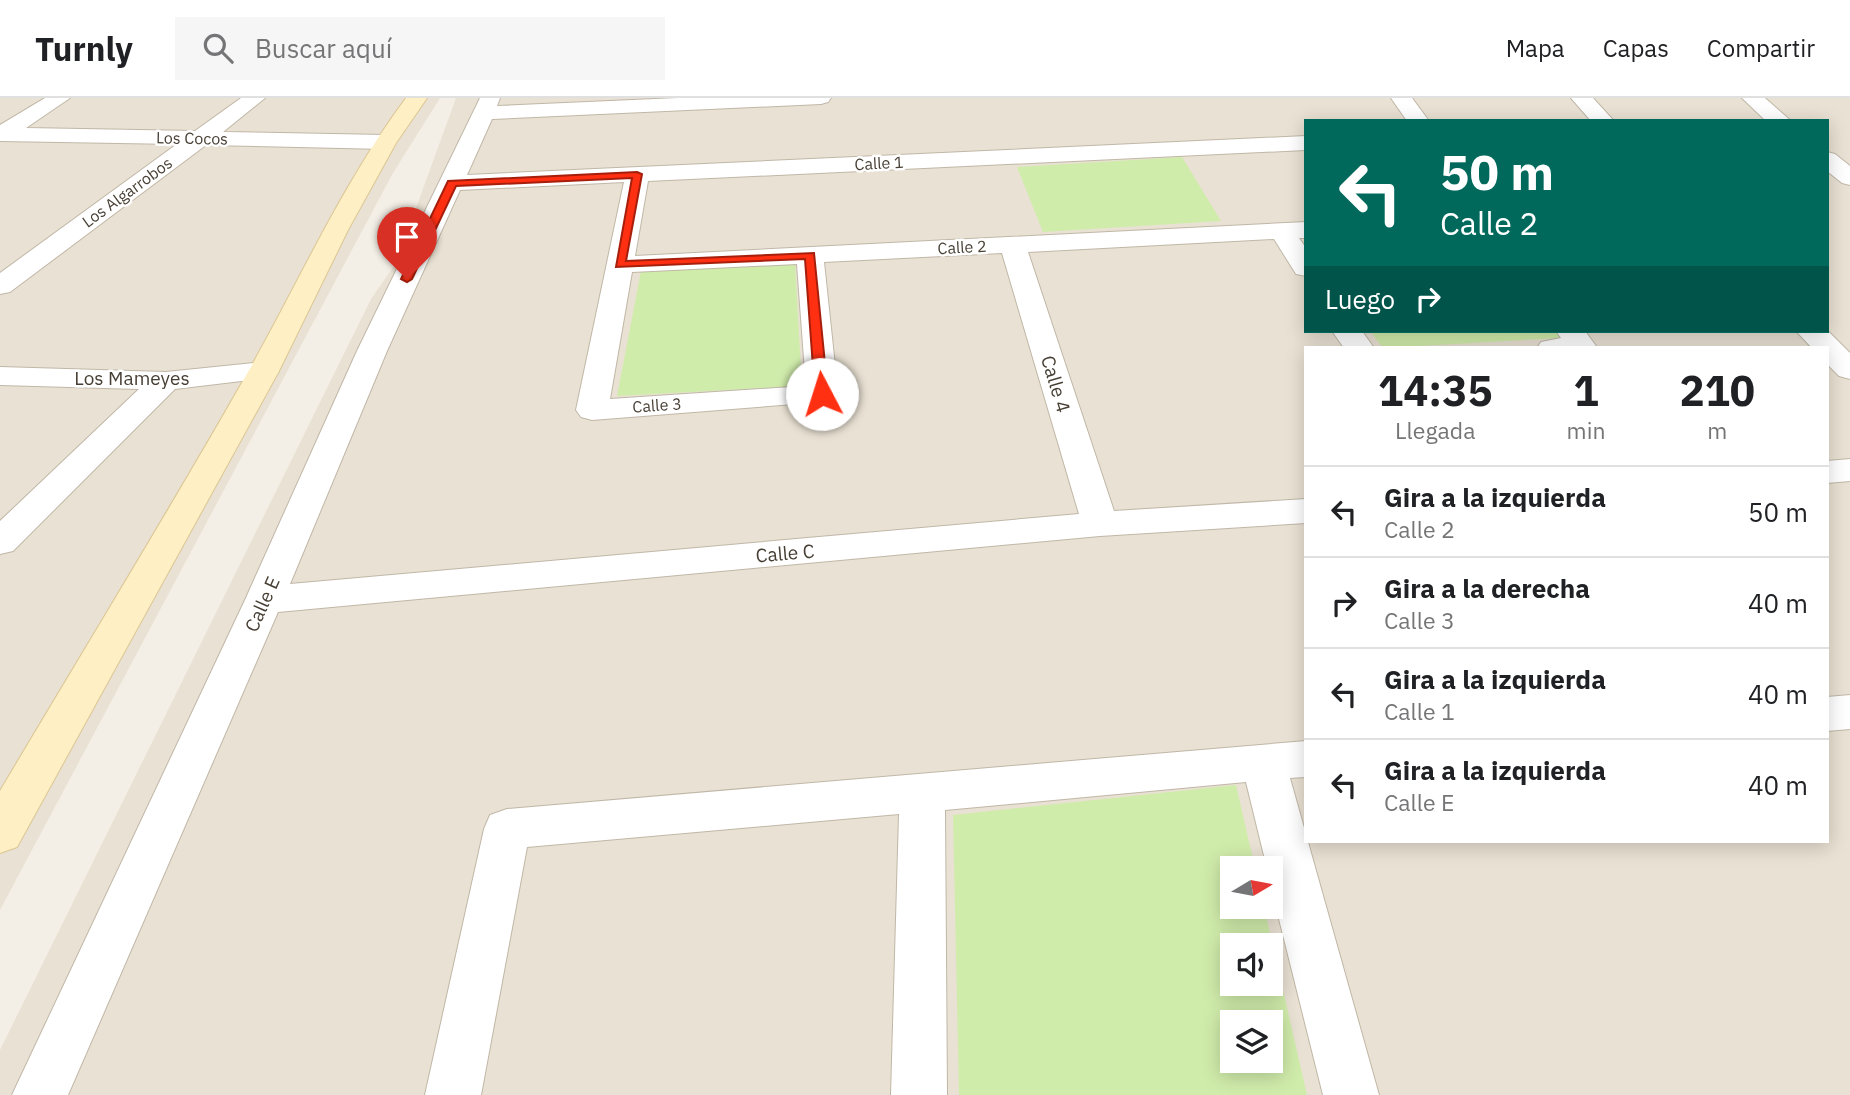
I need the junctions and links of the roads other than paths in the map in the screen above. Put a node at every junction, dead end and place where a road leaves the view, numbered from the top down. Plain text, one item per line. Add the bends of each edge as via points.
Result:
1 (61, 98) edge
2 (255, 98) edge
3 (417, 98) edge
4 (821, 98) edge
5 (1401, 98) edge
6 (1581, 98) edge
7 (1752, 98) edge
8 (634, 102) edge
9 (487, 105) edge
10 (1417, 119) edge
11 (1601, 119) edge
12 (1778, 119) edge
13 (0, 134) edge
14 (200, 138) junction
15 (385, 142) junction
16 (1304, 144) edge
17 (1829, 161) edge
18 (637, 174) junction
19 (1850, 178) edge
20 (452, 183) junction
21 (1293, 230) edge
22 (1013, 244) junction
23 (810, 255) junction
24 (1304, 262) edge
25 (620, 265) junction
26 (0, 286) edge
27 (1813, 333) edge
28 (1826, 346) edge
29 (1829, 349) edge
30 (1850, 370) edge
31 (264, 371) junction
32 (0, 376) edge
33 (166, 382) junction
34 (1850, 470) edge
35 (1829, 472) edge
36 (1304, 511) edge
37 (1100, 524) junction
38 (0, 542) edge
39 (264, 600) junction
40 (1850, 712) edge
41 (1829, 714) edge
42 (1284, 761) edge
43 (922, 793) junction
44 (0, 833) edge
45 (40, 1095) edge
46 (453, 1095) edge
47 (919, 1095) edge
48 (1351, 1095) edge

1 - 13 street
2 - 14 street, Los Algarrobos
3 - 15 street
4 - 8 street
5 - 10 street
6 - 11 street
7 - 12 street
8 - 9 street
9 - 20 street, Calle E
13 - 14 street, Los Cocos
14 - 15 street, Los Cocos
14 - 26 street, Los Algarrobos
15 - 31 street
16 - 18 street, Calle 1
17 - 19 street
18 - 20 street, Calle 1
18 - 25 street, Calle 3
20 - 39 street, Calle E via 372,351
21 - 22 street, Calle 2
21 - 24 street
22 - 23 street, Calle 2
22 - 37 street, Calle 4
23 - 25 street, Calle 2
23 - 25 street, Calle 3 via 822,394 592,410
27 - 28 street
29 - 30 street
31 - 33 street, Los Mameyes
31 - 44 street
32 - 33 street, Los Mameyes
33 - 38 street
34 - 35 street
36 - 37 street, Calle C
37 - 39 street, Calle C
39 - 45 street, Calle E
40 - 41 street
42 - 43 street
42 - 48 street
43 - 46 street via 507,829
43 - 47 street

